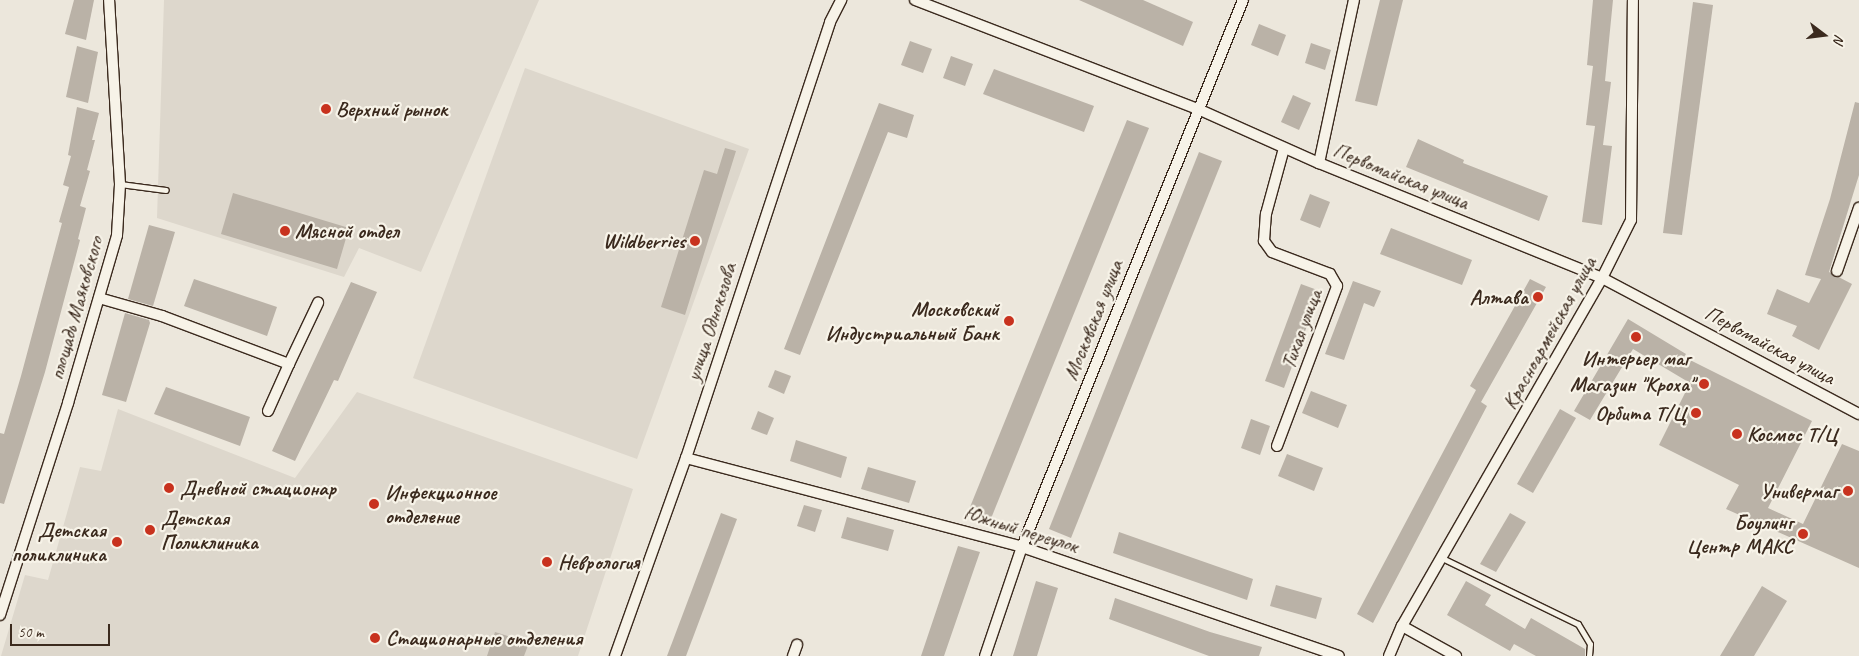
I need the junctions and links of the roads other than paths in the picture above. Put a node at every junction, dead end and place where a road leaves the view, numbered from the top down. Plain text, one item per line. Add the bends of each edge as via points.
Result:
1 (109, 0) edge
2 (841, 0) edge
3 (916, 0) edge
4 (1243, 0) edge
5 (1354, 0) edge
6 (1634, 0) edge
7 (1198, 108) junction
8 (1284, 148) junction
9 (1319, 163) junction
10 (120, 184) junction
11 (166, 190) dead end
12 (1859, 208) edge
13 (1837, 271) dead end
14 (1602, 278) junction
15 (99, 298) junction
16 (318, 303) dead end
17 (289, 364) junction
18 (268, 411) dead end
19 (1859, 414) edge
20 (1277, 446) dead end
21 (686, 458) junction
22 (1022, 547) junction
23 (1442, 558) junction
24 (0, 614) edge
25 (1402, 626) junction
26 (797, 645) dead end
27 (614, 656) edge
28 (793, 656) edge
29 (985, 656) edge
30 (1339, 656) edge
31 (1389, 656) edge
32 (1456, 656) edge
33 (1589, 656) edge

1 - 10 street, площадь Маяковского
2 - 21 street, улица Однокозова via 830,22
3 - 7 street, Первомайская улица
4 - 7 street, Московская улица
5 - 9 street
6 - 14 street, Красноармейская улица via 1631,220
7 - 8 street, Первомайская улица
7 - 22 street, Московская улица
8 - 9 street, Первомайская улица
8 - 20 street, Тихая улица via 1266,214 1264,241 1272,252 1330,274 1337,286
9 - 14 street, Первомайская улица
10 - 11 lane
10 - 15 street, площадь Маяковского via 117,235
12 - 13 street
14 - 19 street, Первомайская улица
14 - 23 street, Красноармейская улица
15 - 17 street via 162,316
15 - 24 street, площадь Маяковского
16 - 17 street
17 - 18 street
21 - 22 street, Южный переулок
21 - 27 street, улица Однокозова
22 - 29 street, Московская улица
22 - 30 street, Южный переулок
23 - 25 street, Красноармейская улица
23 - 33 lane via 1578,624 1590,644
25 - 31 street, Красноармейская улица
25 - 32 street
26 - 28 street

